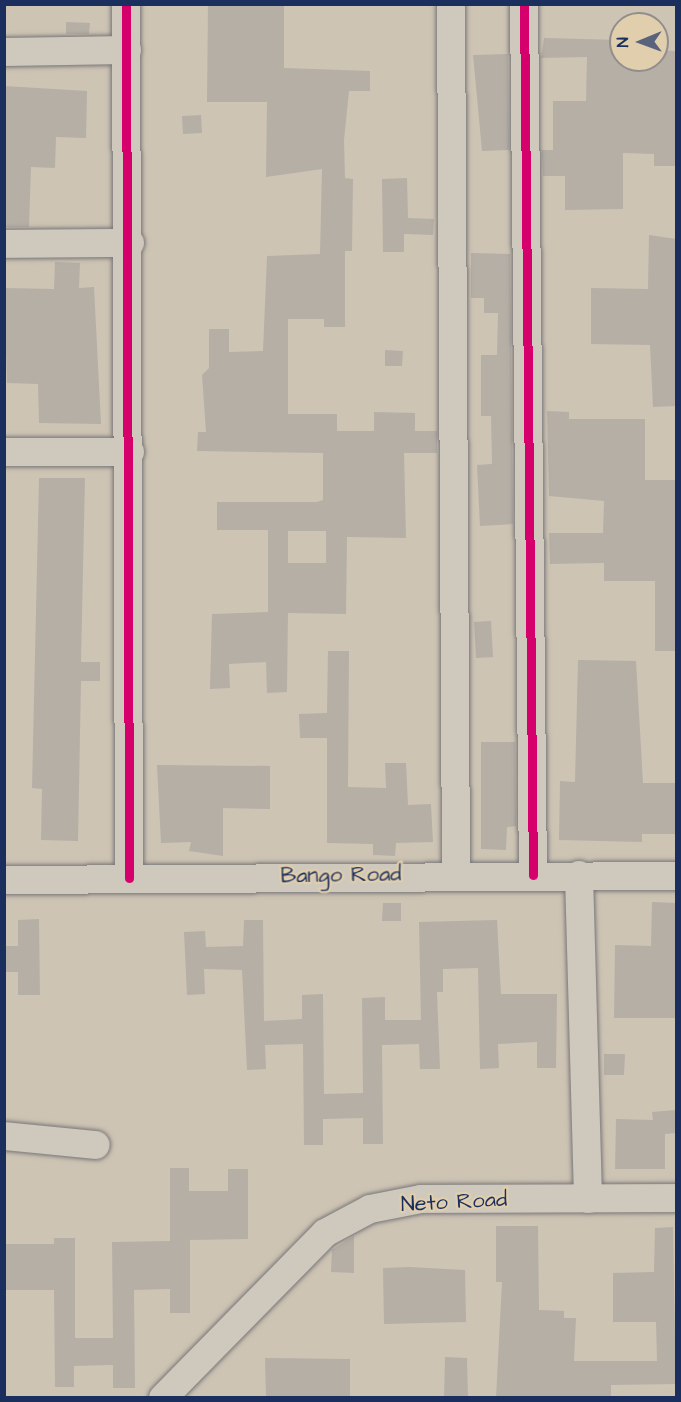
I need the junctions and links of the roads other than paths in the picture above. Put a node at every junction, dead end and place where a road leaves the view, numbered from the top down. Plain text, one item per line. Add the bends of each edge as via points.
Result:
1 (126, 4) edge
2 (451, 4) edge
3 (524, 4) edge
4 (127, 50) junction
5 (4, 52) edge
6 (130, 243) junction
7 (4, 244) edge
8 (4, 452) edge
9 (130, 452) junction
10 (456, 873) junction
11 (533, 875) junction
12 (579, 876) junction
13 (676, 876) edge
14 (129, 878) junction
15 (4, 880) edge
16 (4, 1136) edge
17 (96, 1145) dead end
18 (588, 1198) junction
19 (676, 1198) edge
20 (163, 1398) edge

1 - 4 street
2 - 10 street
3 - 11 street
4 - 5 street
4 - 6 street
6 - 7 street
6 - 9 street
8 - 9 street
9 - 14 street
10 - 11 street, Bango Road
10 - 14 street, Bango Road
11 - 12 street, Bango Road
12 - 13 street, Bango Road
12 - 18 street
14 - 15 street, Bango Road
16 - 17 street
18 - 19 street, Neto Road
18 - 20 street, Neto Road via 421,1199 370,1209 325,1233

